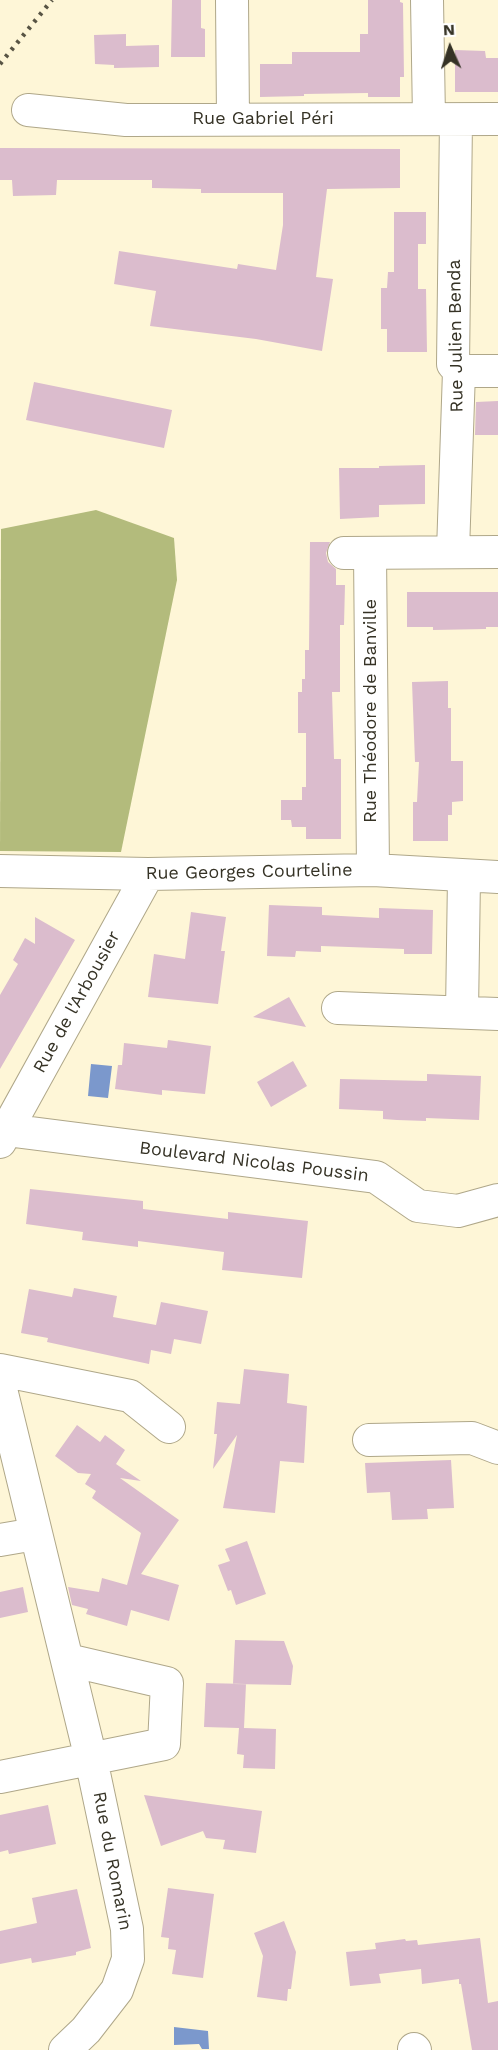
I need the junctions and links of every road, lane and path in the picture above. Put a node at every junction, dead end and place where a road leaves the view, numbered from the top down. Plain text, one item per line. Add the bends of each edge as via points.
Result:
1 (232, 0) edge
2 (427, 0) edge
3 (28, 110) dead end
4 (233, 118) junction
5 (442, 119) junction
6 (498, 119) edge
7 (459, 371) junction
8 (498, 371) edge
9 (453, 551) junction
10 (498, 552) edge
11 (373, 870) junction
12 (0, 871) edge
13 (148, 874) junction
14 (464, 877) junction
15 (498, 877) edge
16 (338, 1008) dead end
17 (462, 1012) junction
18 (498, 1014) edge
19 (2, 1134) edge
20 (498, 1200) edge
21 (0, 1370) edge
22 (0, 1385) edge
23 (169, 1427) dead end
24 (369, 1440) dead end
25 (498, 1448) edge
26 (35, 1534) junction
27 (0, 1540) edge
28 (68, 1660) junction
29 (91, 1759) junction
30 (0, 1777) edge
31 (65, 2050) edge

1 - 4 street
2 - 5 street, Rue Julien Benda
3 - 4 street, Rue Gabriel Péri via 126,120
4 - 5 street, Rue Gabriel Péri
5 - 6 street, Rue Gabriel Péri
5 - 7 street, Rue Julien Benda via 453,364
7 - 8 street
7 - 9 street, Rue Julien Benda
9 - 10 street
9 - 11 street, Rue Théodore de Banville via 357,553
11 - 13 street, Rue Georges Courteline
11 - 14 street, Rue Georges Courteline
12 - 13 street, Rue Georges Courteline
13 - 19 street, Rue de l'Arbousier
14 - 15 street, Rue Georges Courteline
14 - 17 street
16 - 17 street
17 - 18 street
19 - 20 street, Boulevard Nicolas Poussin via 376,1177 418,1206 458,1211
21 - 23 street via 130,1396
22 - 26 street, Rue du Romarin
24 - 25 street via 472,1438
26 - 27 street
26 - 28 street, Rue du Romarin
28 - 29 street, Rue du Romarin
28 - 29 street via 166,1683 164,1744
29 - 30 street
29 - 31 street, Rue du Romarin via 127,1929 128,1959 117,1990

